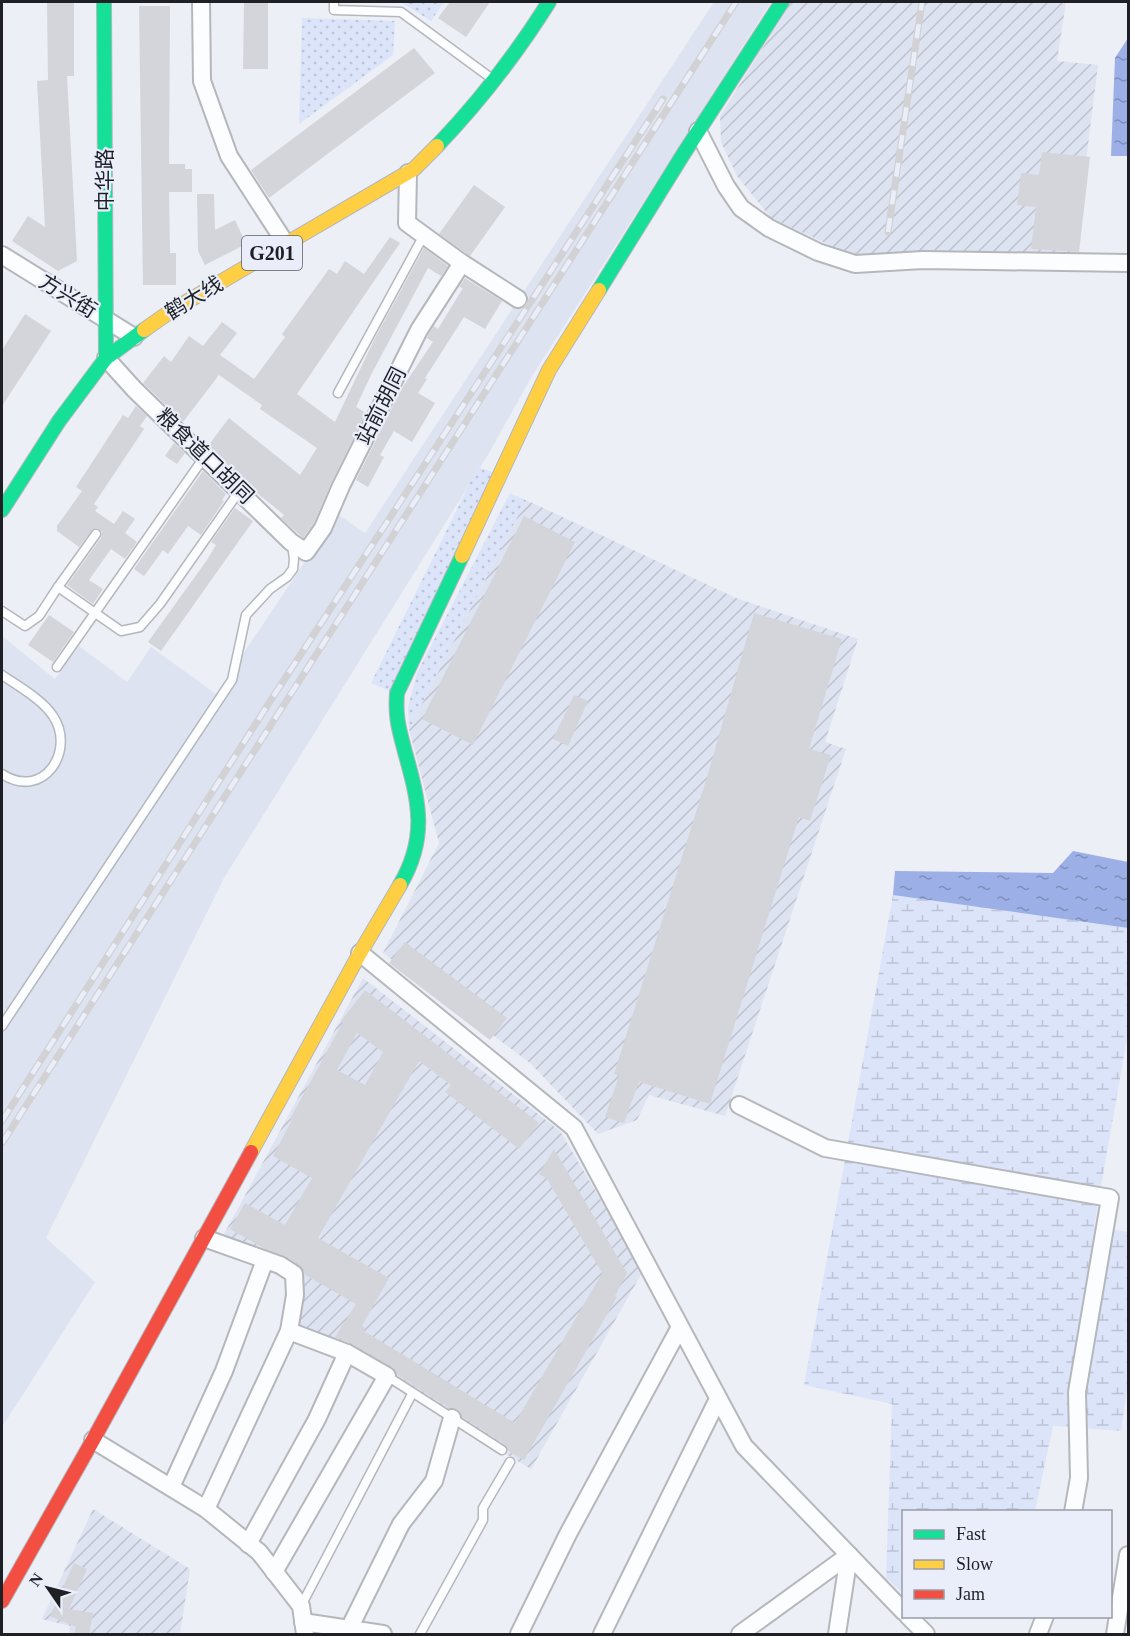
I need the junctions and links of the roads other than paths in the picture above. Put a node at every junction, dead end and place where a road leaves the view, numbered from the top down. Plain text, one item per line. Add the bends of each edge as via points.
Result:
1 (104, 2) edge
2 (201, 2) edge
3 (334, 2) edge
4 (549, 2) edge
5 (782, 2) edge
6 (494, 80) junction
7 (698, 131) junction
8 (408, 173) junction
9 (424, 235) junction
10 (286, 244) junction
11 (2, 255) edge
12 (462, 263) junction
13 (1128, 263) edge
14 (518, 299) dead end
15 (105, 319) junction
16 (134, 338) junction
17 (106, 358) junction
18 (338, 393) dead end
19 (205, 456) junction
20 (240, 490) junction
21 (2, 509) edge
22 (96, 534) dead end
23 (291, 542) junction
24 (306, 552) joint
25 (58, 587) junction
26 (2, 611) edge
27 (94, 613) junction
28 (57, 667) dead end
29 (2, 675) edge
30 (2, 774) edge
31 (360, 953) junction
32 (2, 1026) edge
33 (739, 1105) dead end
34 (204, 1238) junction
35 (265, 1260) junction
36 (680, 1327) junction
37 (289, 1331) junction
38 (347, 1353) junction
39 (387, 1376) junction
40 (412, 1394) junction
41 (718, 1399) junction
42 (452, 1419) junction
43 (93, 1440) junction
44 (502, 1450) dead end
45 (510, 1462) dead end
46 (171, 1487) junction
47 (206, 1509) junction
48 (1073, 1510) edge
49 (248, 1544) junction
50 (849, 1555) junction
51 (1128, 1556) edge
52 (274, 1572) junction
53 (2, 1601) edge
54 (902, 1611) edge
55 (909, 1618) edge
56 (1045, 1618) edge
57 (303, 1621) edge
58 (349, 1629) junction
59 (383, 1635) edge
60 (420, 1635) edge
61 (519, 1635) edge
62 (602, 1635) edge
63 (740, 1635) edge
64 (837, 1635) edge
65 (926, 1635) edge
66 (1038, 1635) edge
67 (1115, 1635) edge

1 - 15 main road, 中华路
2 - 10 street via 202,81 229,156
3 - 6 lane via 334,10 401,12
4 - 6 main road, 鹤大线 / G201
5 - 7 main road
6 - 8 main road, 鹤大线 / G201 via 463,119
7 - 13 street via 741,208 769,228 818,252 855,264 923,260
7 - 31 main road via 549,370 397,693 395,713 417,795 419,835 405,876
8 - 9 street via 408,224
8 - 10 main road, 鹤大线 / G201
9 - 12 street
9 - 18 lane
10 - 16 main road, 鹤大线 / G201 via 171,311
11 - 15 street, 方兴街
12 - 14 street
12 - 24 street, 站前胡同 via 420,330 340,486 323,528
15 - 16 street, 方兴街
15 - 17 main road, 中华路
16 - 17 main road, 鹤大线 / G201
17 - 19 street, 粮食道口胡同
17 - 21 main road, 鹤大线 / G201
19 - 20 street, 粮食道口胡同
19 - 27 lane
20 - 23 street, 粮食道口胡同
20 - 27 lane via 141,627 121,631
22 - 25 lane
23 - 24 street, 粮食道口胡同
23 - 32 lane via 293,569 246,615 232,680
25 - 26 lane via 39,616 25,626
25 - 27 lane
27 - 28 lane
29 - 30 lane via 53,716 59,734 55,764 42,778 27,783
31 - 34 main road
31 - 36 street via 574,1128
33 - 48 street via 825,1148 1110,1198 1077,1392 1078,1478
34 - 35 street
34 - 43 main road
35 - 37 street via 294,1274
35 - 46 street via 224,1371
36 - 41 street
36 - 61 street via 568,1534
37 - 38 street
37 - 47 street
38 - 39 street
38 - 49 street via 317,1419
39 - 40 lane
39 - 52 street
40 - 42 lane
40 - 57 lane via 352,1511
41 - 50 street via 744,1446
41 - 62 street
42 - 44 lane
42 - 58 street via 434,1481 401,1524
43 - 46 street
43 - 53 main road
45 - 60 lane
46 - 47 street
47 - 49 street
49 - 52 street
50 - 54 street
50 - 63 street
50 - 64 street
51 - 67 street
52 - 57 street
55 - 65 street
56 - 66 street
57 - 58 street
58 - 59 street

